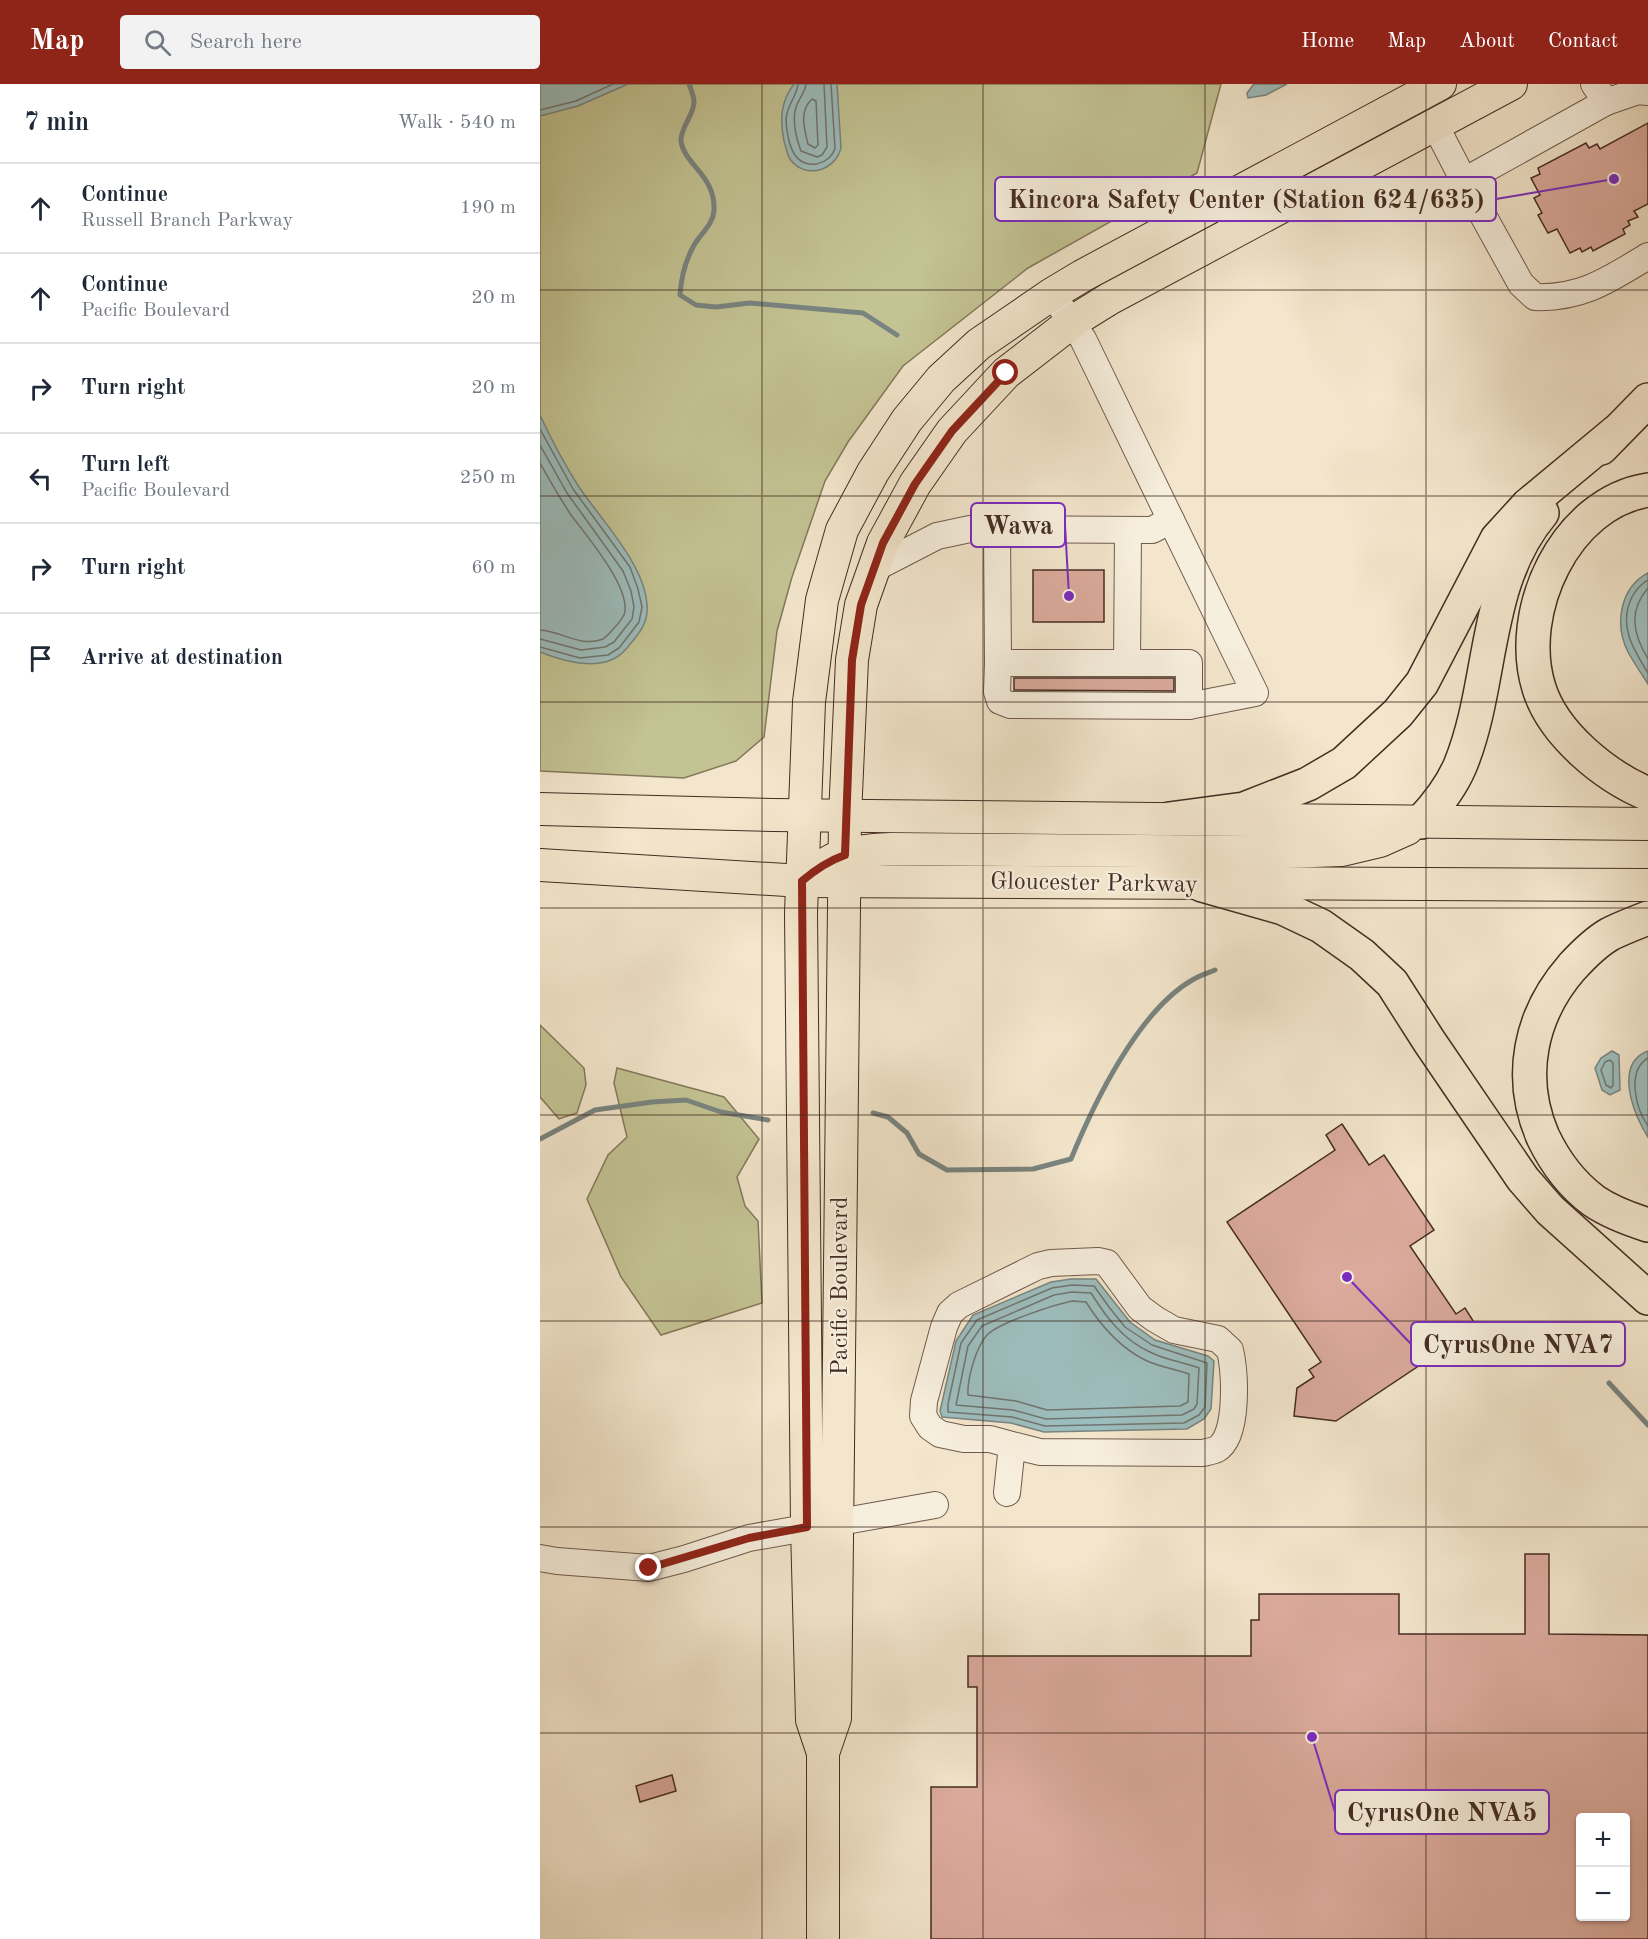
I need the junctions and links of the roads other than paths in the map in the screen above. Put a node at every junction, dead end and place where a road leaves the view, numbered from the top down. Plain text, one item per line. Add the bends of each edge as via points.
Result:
1 (1440, 84) edge
2 (1511, 84) edge
3 (1648, 92) edge
4 (1600, 93) edge
5 (1435, 124) junction
6 (1464, 181) junction
7 (1648, 256) edge
8 (1052, 294) junction
9 (1072, 322) junction
10 (1648, 400) edge
11 (1616, 432) junction
12 (1648, 490) edge
13 (1171, 520) junction
14 (997, 529) junction
15 (1128, 530) junction
16 (875, 568) junction
17 (998, 663) junction
18 (1127, 663) junction
19 (1189, 706) junction
20 (1648, 794) edge
21 (540, 809) edge
22 (803, 815) junction
23 (845, 816) junction
24 (1169, 819) junction
25 (1421, 822) junction
26 (1648, 824) edge
27 (540, 865) edge
28 (845, 868) junction
29 (802, 881) junction
30 (1202, 885) junction
31 (1648, 885) edge
32 (1648, 918) edge
33 (1648, 1225) edge
34 (1648, 1298) edge
35 (1012, 1445) junction
36 (1007, 1493) dead end
37 (935, 1505) dead end
38 (838, 1521) junction
39 (807, 1527) junction
40 (540, 1558) edge
41 (823, 1753) junction
42 (823, 1939) edge

1 - 8 main road, Pacific Boulevard
2 - 5 main road, Pacific Boulevard
3 - 4 street
4 - 6 street
5 - 6 street
5 - 9 main road, Pacific Boulevard
6 - 7 street via 1521,284 1535,297 1556,298 1598,286
8 - 9 street
8 - 22 main road, Pacific Boulevard via 979,344 941,379 907,420 842,530 822,600 809,702
9 - 13 street
9 - 16 main road, Pacific Boulevard via 1006,373 952,431 915,484 883,543
10 - 11 highway
11 - 24 highway via 1528,505 1497,539 1422,682 1398,713 1344,763 1308,784 1244,809
11 - 25 highway via 1536,519 1519,549 1503,583 1468,746 1439,804
12 - 20 highway via 1612,503 1564,545 1538,604 1533,643 1539,690 1569,738 1593,762
13 - 15 street via 1152,530
13 - 19 street via 1255,693
14 - 15 street
14 - 16 street via 970,529 937,536
14 - 17 street
15 - 18 street
16 - 23 main road, Pacific Boulevard via 861,605 852,660
17 - 18 street
17 - 19 street via 997,692 1000,701 1010,705
18 - 19 street via 1190,663
21 - 22 main road
22 - 23 main road
22 - 29 main road, Pacific Boulevard
23 - 24 main road
23 - 28 main road, Pacific Boulevard
24 - 25 main road
25 - 26 main road
25 - 28 main road via 1380,841 1342,850 860,850
27 - 29 main road, Gloucester Parkway
28 - 29 main road, Gloucester Parkway
28 - 30 main road, Gloucester Parkway
28 - 38 main road, Pacific Boulevard
29 - 39 main road, Pacific Boulevard
30 - 31 main road, Gloucester Parkway
30 - 34 highway via 1282,908 1321,926 1362,955 1392,983 1523,1179 1550,1210
32 - 33 highway via 1609,935 1581,957 1559,982 1544,1008 1529,1064 1531,1097 1539,1126 1567,1176 1594,1201
35 - 35 street via 1040,1452 1203,1453 1217,1449 1230,1431 1234,1391 1230,1350 1218,1339 1174,1330 1155,1319 1140,1308 1107,1263 1038,1266 950,1313 924,1401 923,1416 940,1434
35 - 36 street
37 - 38 street
38 - 39 street
38 - 41 main road, Pacific Boulevard via 835,1718
39 - 40 street via 749,1538 649,1568
39 - 41 main road, Pacific Boulevard via 812,1720
41 - 42 main road, Pacific Boulevard

